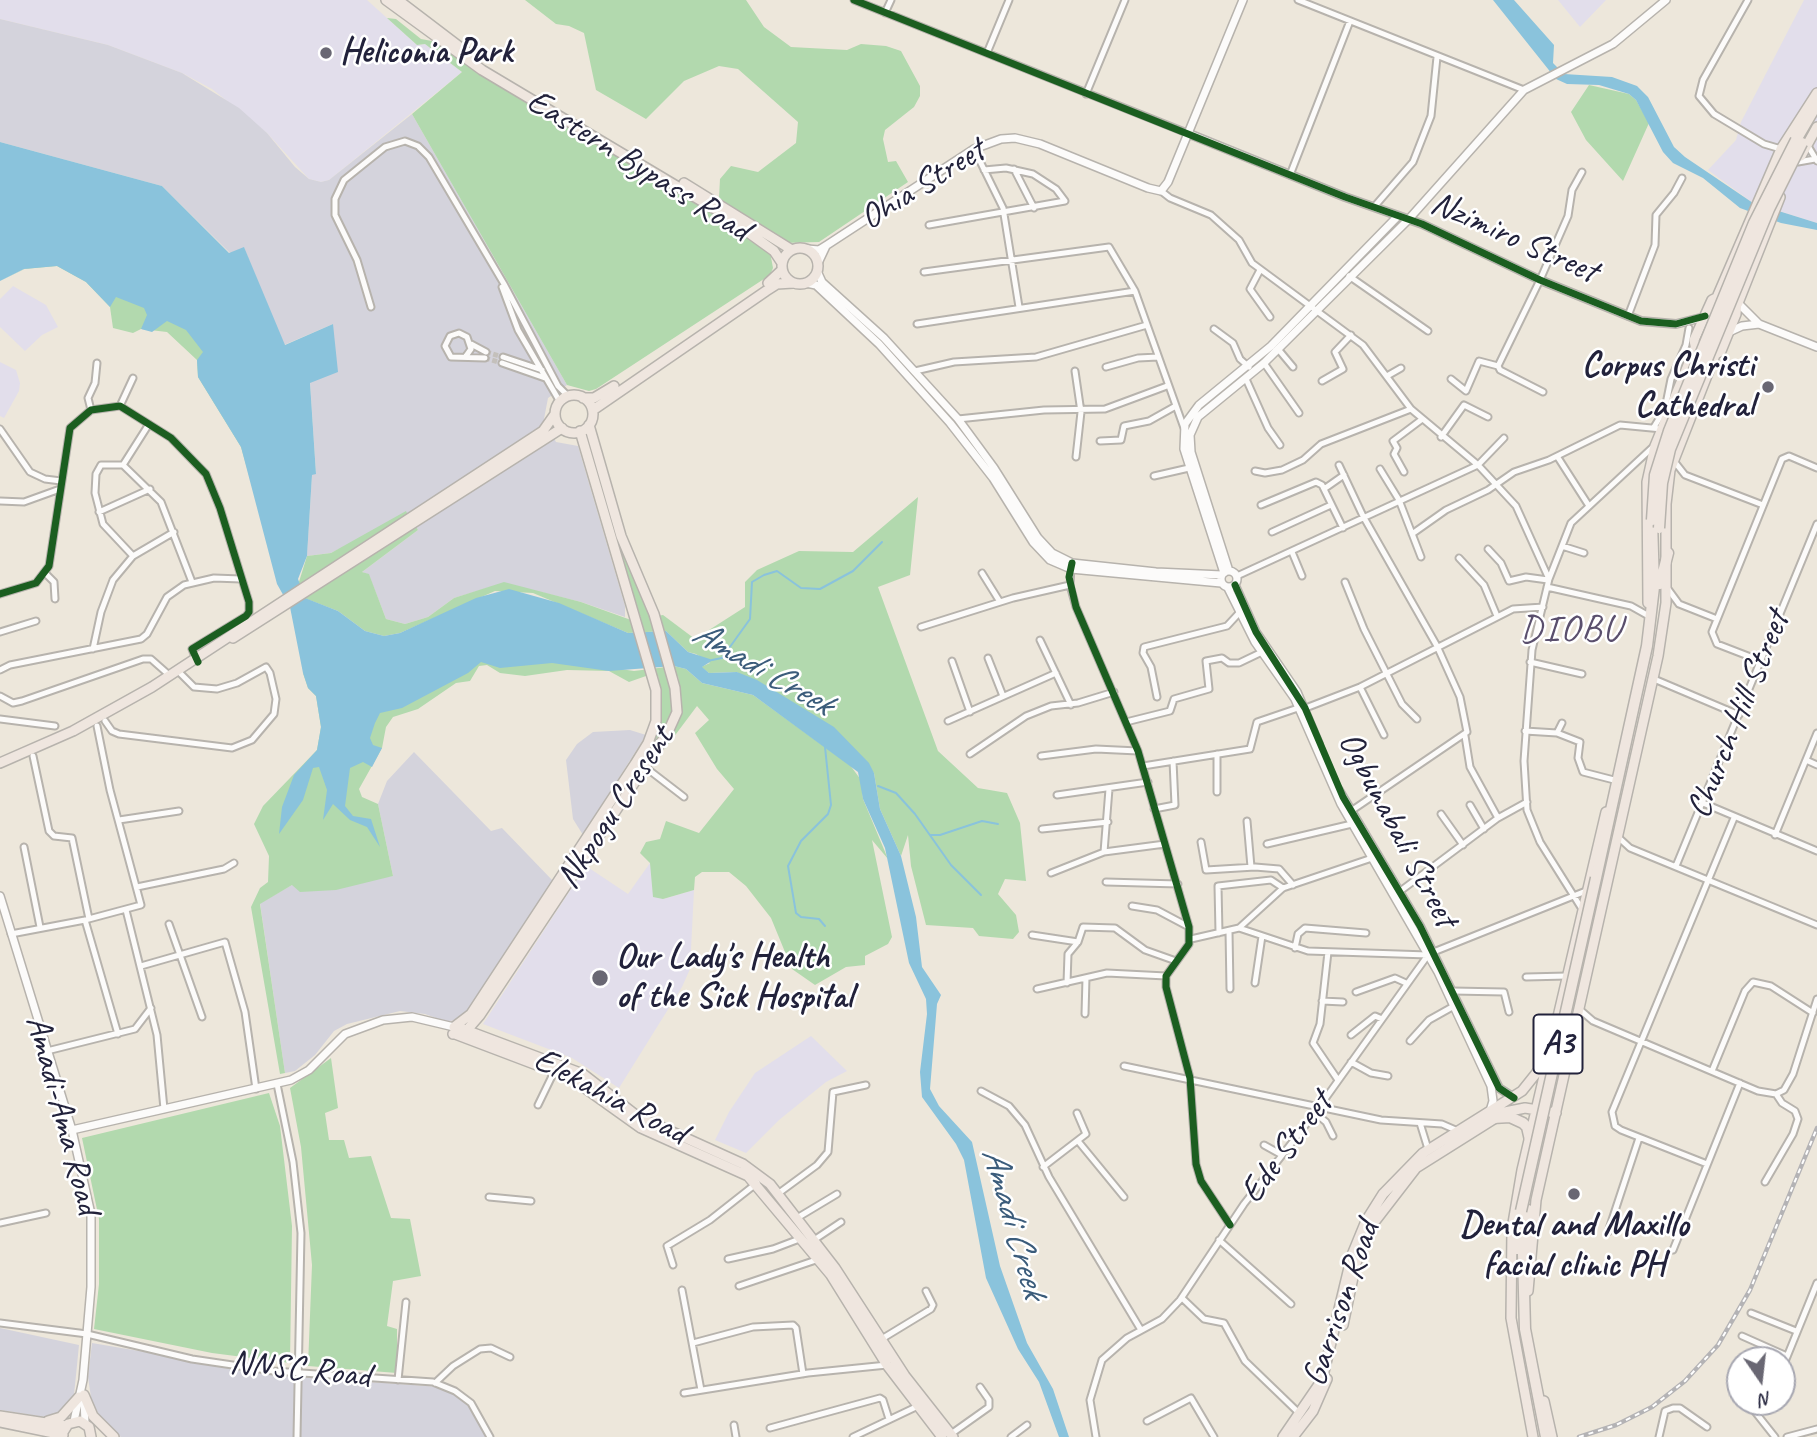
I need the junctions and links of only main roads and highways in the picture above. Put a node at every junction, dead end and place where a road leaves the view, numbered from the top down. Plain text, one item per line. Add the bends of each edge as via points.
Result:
1 (386, 0) edge
2 (398, 0) edge
3 (1817, 93) edge
4 (1817, 104) edge
5 (1817, 116) edge
6 (1817, 127) edge
7 (1802, 142) junction
8 (792, 250) junction
9 (782, 266) junction
10 (793, 283) junction
11 (1718, 295) junction
12 (1738, 303) junction
13 (1695, 343) junction
14 (1715, 355) junction
15 (583, 397) junction
16 (593, 410) junction
17 (555, 414) junction
18 (562, 428) junction
19 (584, 428) junction
20 (1655, 524) junction
21 (1668, 554) joint
22 (1649, 555) joint
23 (1664, 586) junction
24 (306, 588) junction
25 (1651, 599) junction
26 (196, 659) junction
27 (0, 765) edge
28 (1599, 878) junction
29 (476, 1015) junction
30 (454, 1030) junction
31 (467, 1030) junction
32 (483, 1035) junction
33 (473, 1041) junction
34 (1548, 1059) junction
35 (1568, 1062) junction
36 (1536, 1109) junction
37 (1556, 1113) junction
38 (1491, 1116) junction
39 (1530, 1140) junction
40 (0, 1416) edge
41 (0, 1422) edge
42 (44, 1422) junction
43 (36, 1428) junction
44 (67, 1430) edge
45 (1540, 1432) edge
46 (91, 1435) edge
47 (1298, 1435) edge
48 (949, 1436) edge
49 (47, 1437) edge
50 (103, 1437) edge
51 (114, 1437) edge
52 (1283, 1437) edge
53 (1552, 1437) edge

1 - 9 main road, Eastern Bypass Road via 473,64 720,212 774,251
2 - 8 main road, Eastern Bypass Road via 491,70
3 - 11 main road via 1782,149
4 - 7 highway, A3
5 - 7 highway, A3
6 - 7 main road
7 - 12 main road, bridge via 1798,162
7 - 20 highway, A3, bridge via 1754,223 1669,431 1655,475
8 - 9 main road
8 - 10 main road via 807,249 817,267 806,283
9 - 10 main road
9 - 15 main road via 767,284 610,389 594,398
10 - 16 main road via 766,290
11 - 12 main road via 1730,294
11 - 13 main road
12 - 14 main road
13 - 14 main road via 1703,356
13 - 22 main road via 1658,428 1646,496
14 - 21 main road via 1673,458 1668,484
15 - 16 main road
15 - 17 main road via 564,399
16 - 19 main road
17 - 18 main road
17 - 24 main road via 543,431
18 - 19 main road
18 - 24 main road
19 - 29 main road, Nkpogu Cresent via 658,710 648,743
19 - 29 main road, Nkpogu Cresent via 621,537 654,614 678,706 674,721 645,767
20 - 23 highway, A3
20 - 25 highway, A3
21 - 23 highway
22 - 25 highway
23 - 28 highway, A3 via 1650,667
23 - 35 main road via 1665,612 1654,679
24 - 26 main road
25 - 28 highway, A3 via 1641,686
25 - 34 main road via 1637,678
26 - 27 main road via 95,720
26 - 27 main road via 101,723
28 - 45 highway, A3 via 1524,1211 1525,1329
29 - 30 main road, Nkpogu Cresent
29 - 31 main road, Nkpogu Cresent
29 - 32 main road
30 - 31 main road, Elekahia Road
30 - 33 main road, Elekahia Road
31 - 32 main road, Elekahia Road
31 - 33 main road
32 - 48 main road, Elekahia Road via 583,1074 637,1116 743,1164 779,1193
33 - 48 main road, Elekahia Road via 589,1089 634,1125 738,1169 757,1183 819,1259 918,1406
34 - 35 main road via 1559,1055
34 - 36 main road
34 - 38 main road, Garrison Road
35 - 37 main road
36 - 37 main road, Garrison Road
36 - 38 main road, Garrison Road via 1513,1109
36 - 39 main road
37 - 45 main road via 1535,1206 1528,1307
38 - 39 highway via 1516,1119 1527,1127
38 - 47 main road, Garrison Road via 1416,1168 1377,1216 1356,1263 1326,1382
38 - 52 main road, Garrison Road via 1429,1149 1383,1194 1358,1237 1322,1380
39 - 45 main road via 1512,1228 1510,1275 1514,1340
40 - 42 main road
41 - 43 main road
42 - 44 main road
42 - 51 main road via 61,1417 81,1396
43 - 44 main road
43 - 49 main road
44 - 46 main road via 85,1423
45 - 53 main road
46 - 50 main road

